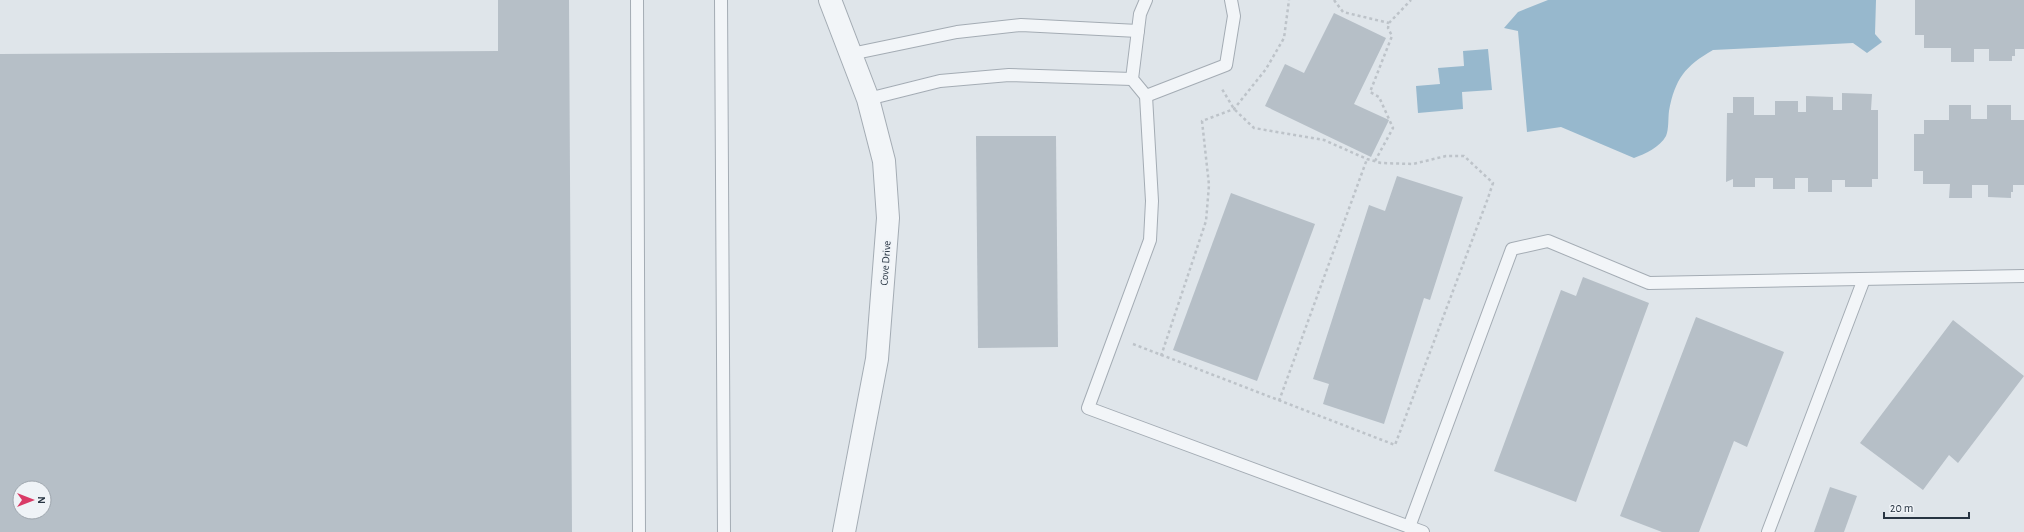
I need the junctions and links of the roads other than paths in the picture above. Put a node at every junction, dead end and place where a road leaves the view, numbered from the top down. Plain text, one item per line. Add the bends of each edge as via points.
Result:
1 (637, 0) edge
2 (721, 0) edge
3 (830, 0) edge
4 (1146, 0) edge
5 (1231, 0) edge
6 (1138, 31) junction
7 (851, 54) junction
8 (1132, 80) junction
9 (1146, 96) junction
10 (868, 99) junction
11 (2024, 276) edge
12 (1864, 279) junction
13 (1409, 527) junction
14 (639, 532) edge
15 (724, 532) edge
16 (844, 532) edge
17 (1423, 532) edge
18 (1768, 532) edge

1 - 14 lane
2 - 15 lane
3 - 7 street, Cove Drive
4 - 6 lane via 1140,14
5 - 9 lane via 1234,16 1226,65
6 - 7 lane via 1021,25 957,32
6 - 8 lane
7 - 10 street, Cove Drive
8 - 9 lane
8 - 10 lane via 1009,75 940,81
9 - 13 lane via 1152,201 1150,240 1088,408
10 - 16 street, Cove Drive via 884,161 888,218 877,359
11 - 12 lane
12 - 13 lane via 1649,283 1548,241 1512,249
12 - 18 lane
13 - 17 lane

